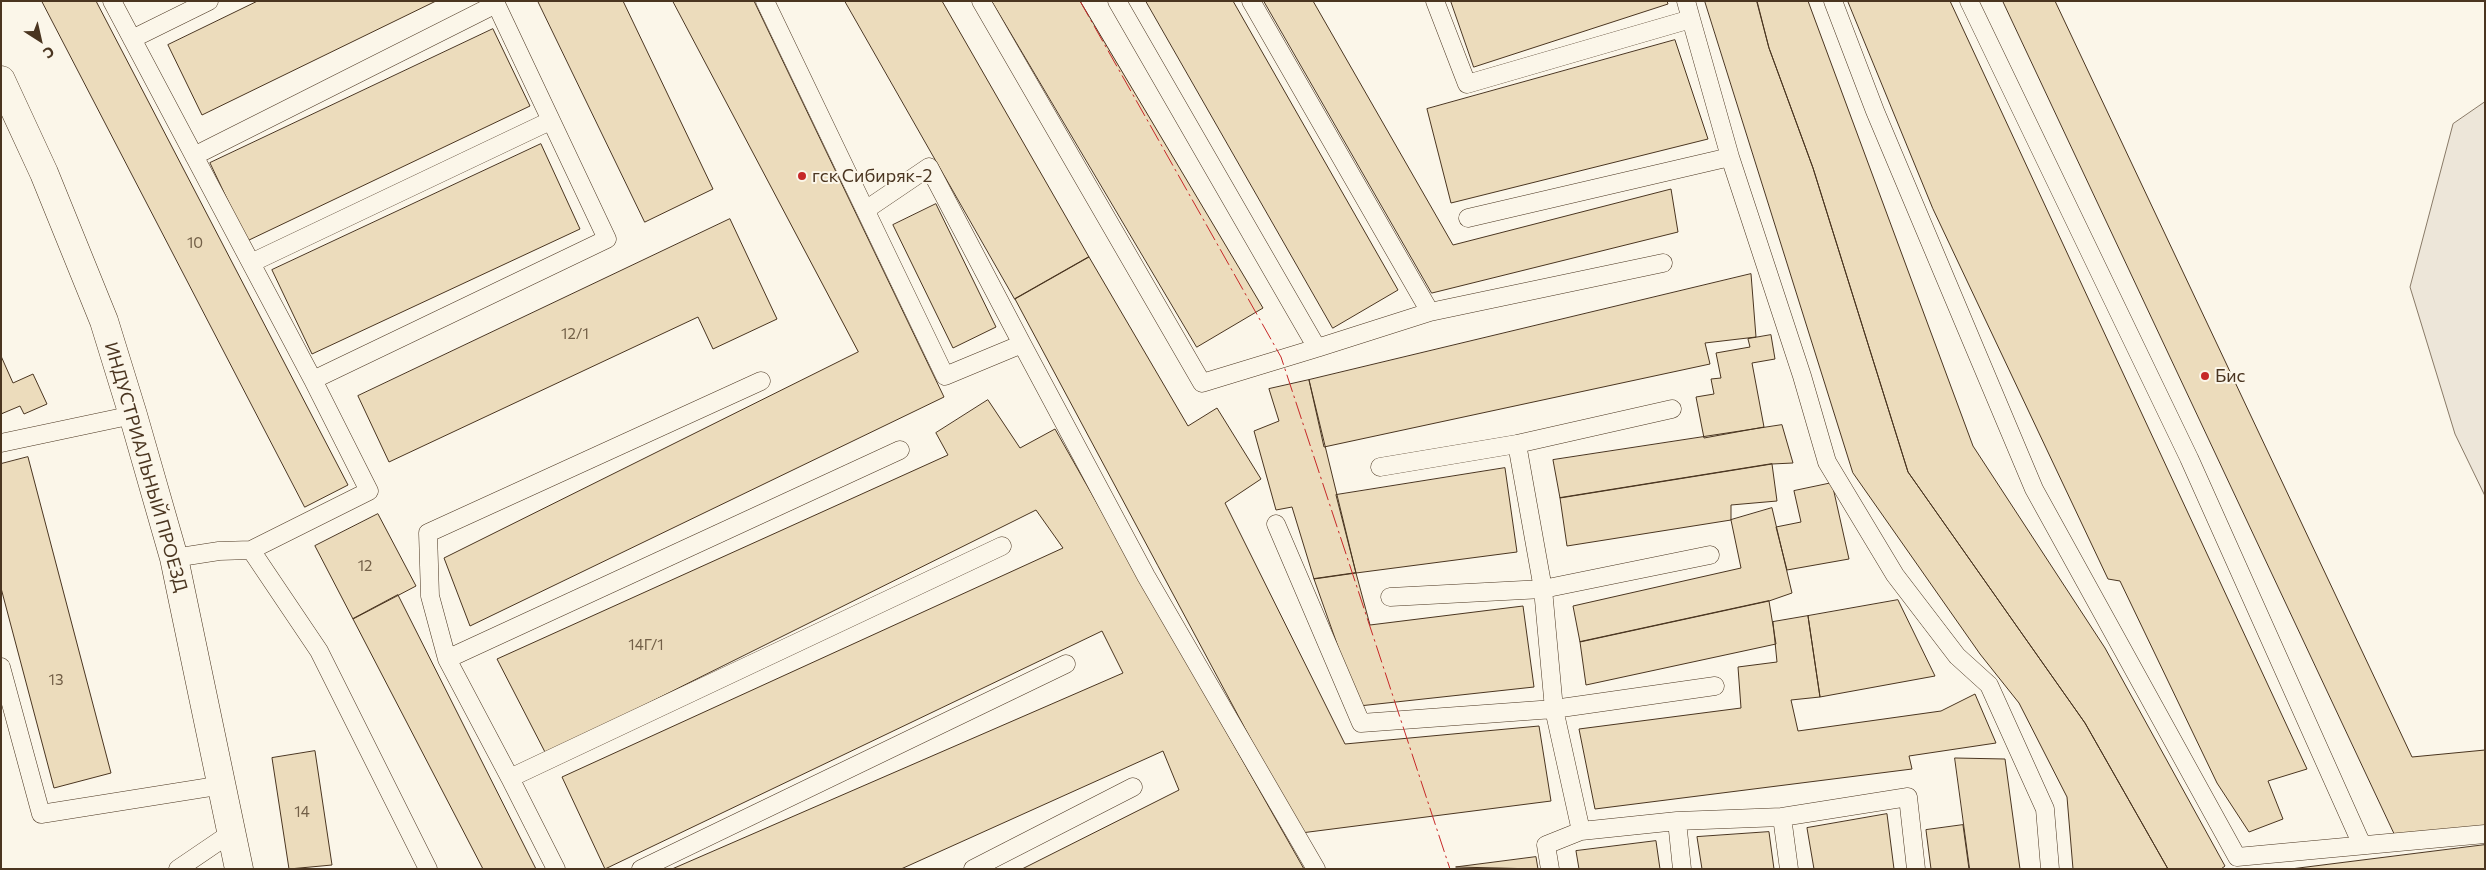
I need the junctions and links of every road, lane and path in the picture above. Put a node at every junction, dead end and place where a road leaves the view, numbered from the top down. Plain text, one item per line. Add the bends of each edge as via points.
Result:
1 (112, 1) edge
2 (209, 1) edge
3 (765, 1) edge
4 (981, 1) edge
5 (1117, 1) edge
6 (1252, 1) edge
7 (1435, 1) edge
8 (1686, 1) edge
9 (1833, 1) edge
10 (1969, 1) edge
11 (1691, 19) junction
12 (132, 39) junction
13 (1, 80) edge
14 (550, 121) junction
15 (194, 156) junction
16 (1730, 158) junction
17 (867, 209) junction
18 (1468, 218) dead end
19 (251, 263) junction
20 (1663, 263) dead end
21 (1430, 312) junction
22 (1022, 344) junction
23 (1317, 348) junction
24 (312, 380) junction
25 (761, 381) dead end
26 (1672, 409) dead end
27 (133, 415) junction
28 (1, 443) edge
29 (1518, 444) junction
30 (900, 450) dead end
31 (1380, 467) dead end
32 (1276, 524) dead end
33 (1002, 546) dead end
34 (251, 550) junction
35 (1710, 555) dead end
36 (174, 558) junction
37 (1543, 589) junction
38 (1390, 597) dead end
39 (447, 659) junction
40 (1066, 664) dead end
41 (1, 667) edge
42 (1715, 686) dead end
43 (1554, 709) junction
44 (510, 778) junction
45 (223, 785) junction
46 (1133, 787) dead end
47 (1782, 817) junction
48 (1677, 821) junction
49 (1581, 831) junction
50 (232, 833) junction
51 (2485, 834) edge
52 (2362, 845) junction
53 (178, 869) edge
54 (238, 869) edge
55 (428, 869) edge
56 (556, 869) edge
57 (641, 869) edge
58 (973, 869) edge
59 (1316, 869) edge
60 (1550, 869) edge
61 (1682, 869) edge
62 (1789, 869) edge
63 (1916, 869) edge
64 (2050, 869) edge

1 - 12 lane
2 - 12 lane
3 - 17 lane
4 - 23 lane via 1202,383
5 - 23 lane
6 - 21 lane
7 - 11 lane via 1467,84
8 - 11 lane
9 - 52 lane via 1875,111 2034,489 2236,857
10 - 52 lane via 2189,458
11 - 16 lane
12 - 15 lane
13 - 27 street, ИНДУСТРИАЛЬНЫЙ ПРОЕЗД via 44,174 104,321
14 - 15 lane via 496,4
14 - 19 lane
14 - 24 lane via 607,239
15 - 19 lane
16 - 18 lane
16 - 64 lane via 1827,462 1895,575 1957,656 1989,685 2045,809
17 - 22 lane via 945,376
17 - 22 lane via 929,167
19 - 24 lane
20 - 21 lane
21 - 23 lane
22 - 59 lane via 1146,576
24 - 34 lane via 369,491
25 - 39 lane via 428,533 430,596
26 - 29 lane
27 - 28 lane
27 - 36 street, ИНДУСТРИАЛЬНЫЙ ПРОЕЗД
29 - 31 lane
29 - 37 lane
30 - 39 lane
32 - 43 lane via 1361,722
33 - 44 lane
34 - 36 lane
34 - 55 lane via 319,651
35 - 37 lane
36 - 45 street, ИНДУСТРИАЛЬНЫЙ ПРОЕЗД
37 - 38 lane
37 - 43 lane
39 - 44 lane
40 - 57 lane
41 - 45 lane via 41,814
42 - 43 lane
43 - 49 lane
44 - 56 lane
45 - 50 street, ИНДУСТРИАЛЬНЫЙ ПРОЕЗД
46 - 58 lane
47 - 48 lane
47 - 62 lane
47 - 63 lane via 1908,797
48 - 49 lane
48 - 61 lane
49 - 60 lane via 1546,845
50 - 53 lane
50 - 54 street, ИНДУСТРИАЛЬНЫЙ ПРОЕЗД
51 - 52 lane

